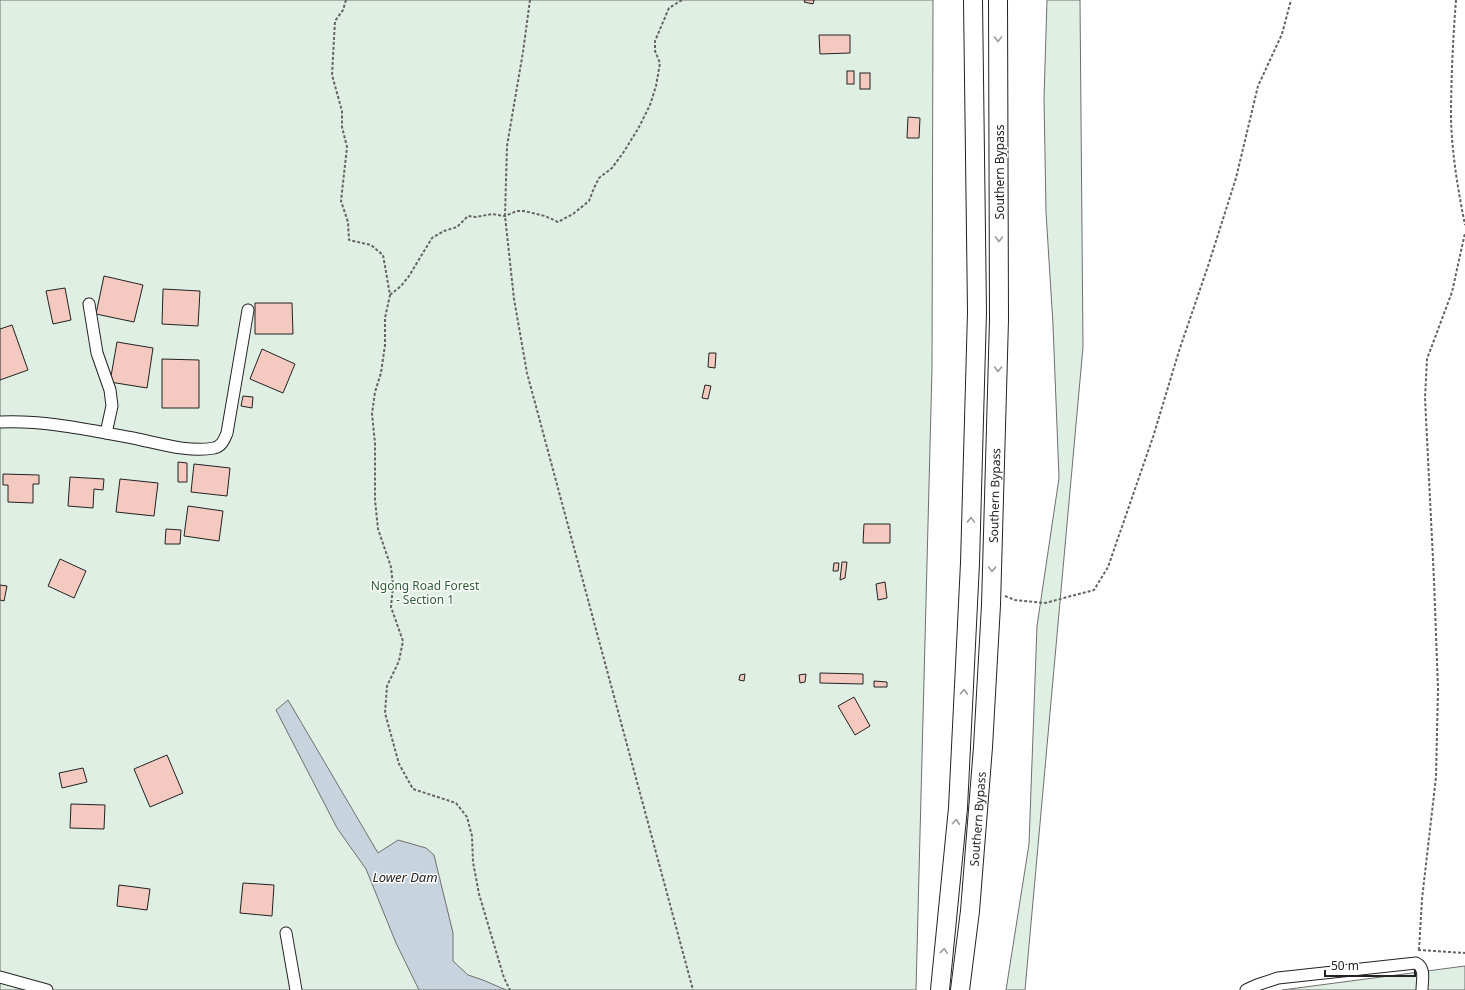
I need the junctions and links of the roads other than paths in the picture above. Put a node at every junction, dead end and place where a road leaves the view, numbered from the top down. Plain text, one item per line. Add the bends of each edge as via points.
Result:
1 (973, 0) edge
2 (998, 0) edge
3 (89, 304) dead end
4 (248, 310) dead end
5 (0, 422) edge
6 (106, 433) junction
7 (286, 933) dead end
8 (0, 977) edge
9 (47, 990) edge
10 (296, 990) edge
11 (940, 990) edge
12 (960, 990) edge
13 (1246, 990) edge
14 (1422, 990) edge

11 -> 1 highway, Southern Bypass via 958,808 970,563 977,312
2 -> 12 highway, Southern Bypass via 999,320 992,590 970,911
3 - 6 street via 97,353 110,390 112,406
4 - 6 street via 223,444 216,448 202,449 174,447
5 - 6 street via 48,423
7 - 10 street
8 - 9 street
13 - 14 street via 1278,978 1416,963 1423,971

